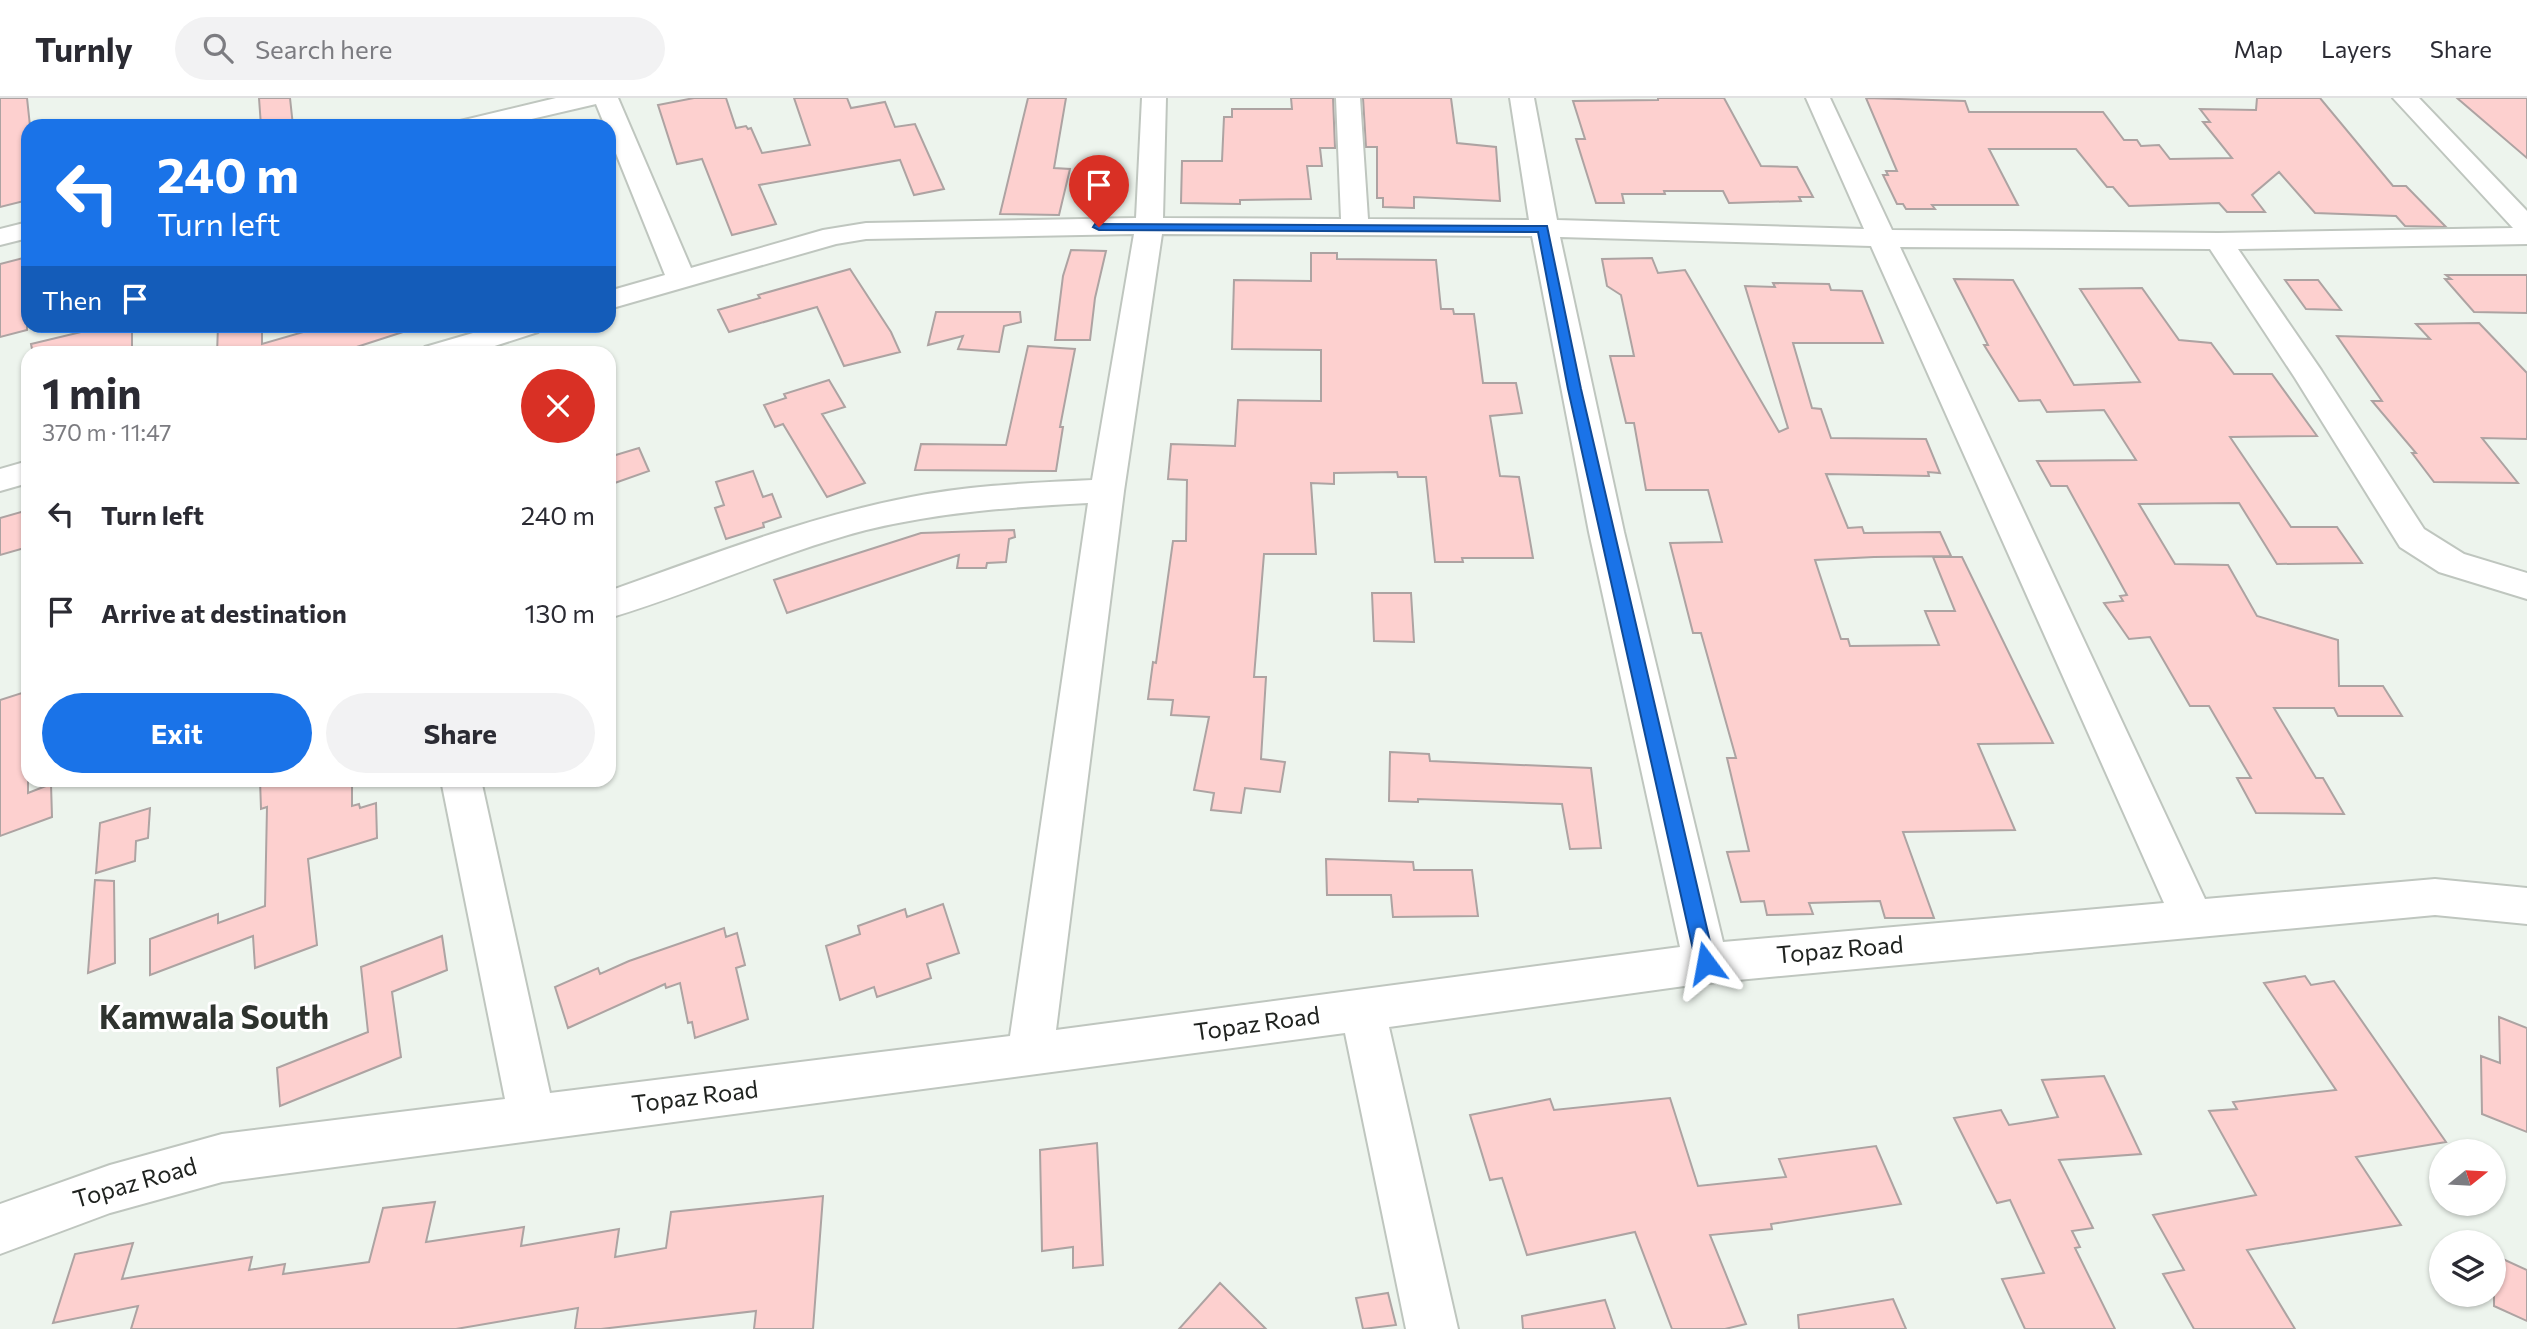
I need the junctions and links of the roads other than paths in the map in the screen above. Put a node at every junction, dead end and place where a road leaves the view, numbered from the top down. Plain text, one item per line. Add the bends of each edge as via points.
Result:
1 (588, 98) edge
2 (606, 98) edge
3 (1154, 98) edge
4 (1348, 98) edge
5 (1522, 98) edge
6 (1818, 98) edge
7 (2404, 98) edge
8 (499, 119) edge
9 (615, 119) edge
10 (616, 122) edge
11 (1149, 226) junction
12 (1355, 227) junction
13 (2527, 227) edge
14 (1543, 228) junction
15 (21, 232) edge
16 (2527, 236) edge
17 (0, 237) edge
18 (1880, 238) junction
19 (2218, 241) junction
20 (681, 278) junction
21 (616, 298) edge
22 (504, 333) edge
23 (462, 346) edge
24 (21, 474) edge
25 (0, 480) edge
26 (1107, 491) junction
27 (2527, 586) edge
28 (616, 603) edge
29 (461, 787) edge
30 (2527, 906) edge
31 (2192, 918) junction
32 (1706, 963) junction
33 (1363, 1010) junction
34 (1030, 1055) junction
35 (532, 1117) junction
36 (0, 1229) edge
37 (1432, 1329) edge

1 - 8 street
2 - 9 street
3 - 11 street
4 - 12 street
5 - 14 street
6 - 18 street
7 - 13 street
10 - 20 street
11 - 12 street
11 - 20 street via 866,231 796,245
11 - 26 street
12 - 14 street
14 - 18 street
14 - 32 street via 1574,389
15 - 17 street
16 - 19 street
18 - 19 street
18 - 31 street
19 - 27 street via 2412,538 2451,564
20 - 21 street
22 - 23 street
24 - 25 street
26 - 28 street via 955,501 881,515 799,538
26 - 34 street
29 - 35 street
30 - 31 street, Topaz Road via 2435,897
31 - 32 street, Topaz Road
32 - 33 street, Topaz Road
33 - 34 street, Topaz Road
33 - 37 street
34 - 35 street, Topaz Road
35 - 36 street, Topaz Road via 222,1158 145,1176

